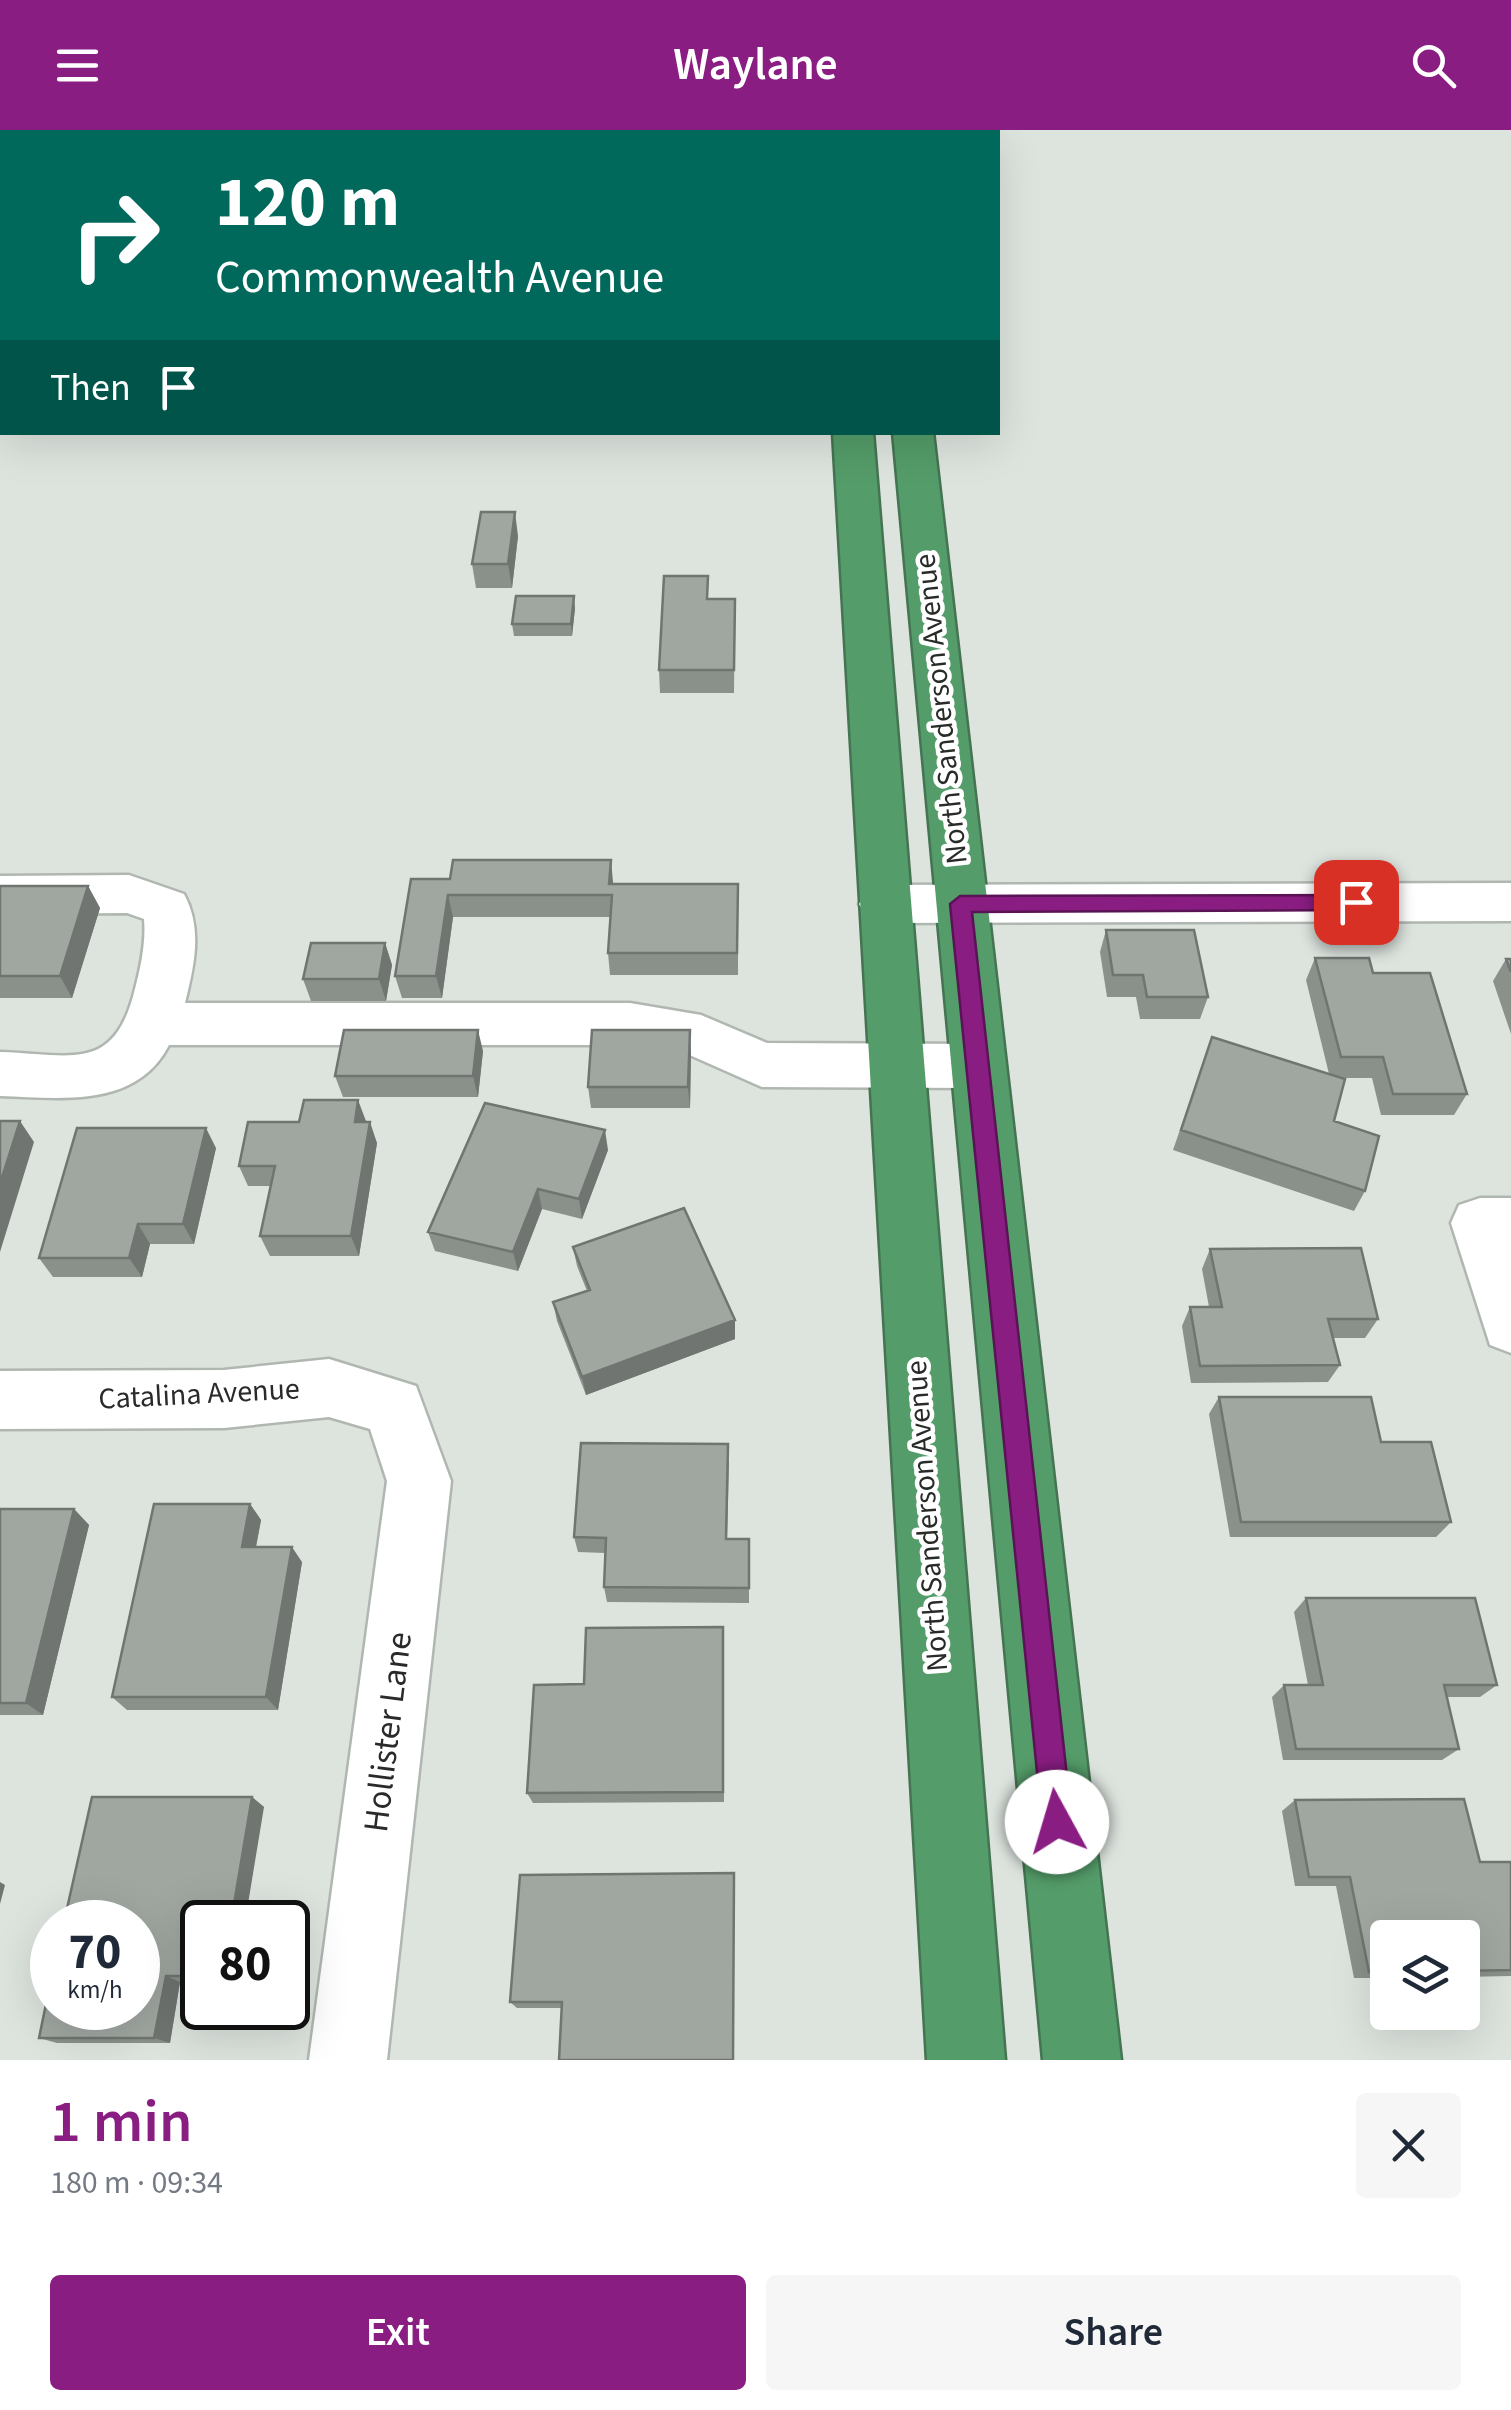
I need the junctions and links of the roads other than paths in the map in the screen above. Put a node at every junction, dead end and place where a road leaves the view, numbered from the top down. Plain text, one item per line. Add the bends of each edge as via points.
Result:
1 (853, 435) edge
2 (913, 435) edge
3 (0, 894) edge
4 (1511, 902) edge
5 (884, 904) junction
6 (960, 904) junction
7 (155, 1024) junction
8 (978, 1066) junction
9 (895, 1067) junction
10 (0, 1074) edge
11 (1495, 1223) edge
12 (1511, 1326) edge
13 (0, 1400) edge
14 (394, 1407) joint
15 (348, 2060) edge
16 (966, 2060) edge
17 (1082, 2060) edge

1 - 5 highway, North Sanderson Avenue
2 - 6 highway, North Sanderson Avenue
3 - 7 street via 129,894 166,907 173,927
4 - 6 street
5 - 6 street
5 - 9 highway, North Sanderson Avenue
6 - 8 highway, North Sanderson Avenue
7 - 9 street via 630,1024 701,1036 762,1065
7 - 10 street via 137,1055 118,1070
8 - 9 street
8 - 17 highway, North Sanderson Avenue
9 - 16 highway, North Sanderson Avenue
11 - 12 street
13 - 14 street, Catalina Avenue via 224,1399 328,1388
14 - 15 street, Hollister Lane via 419,1482

